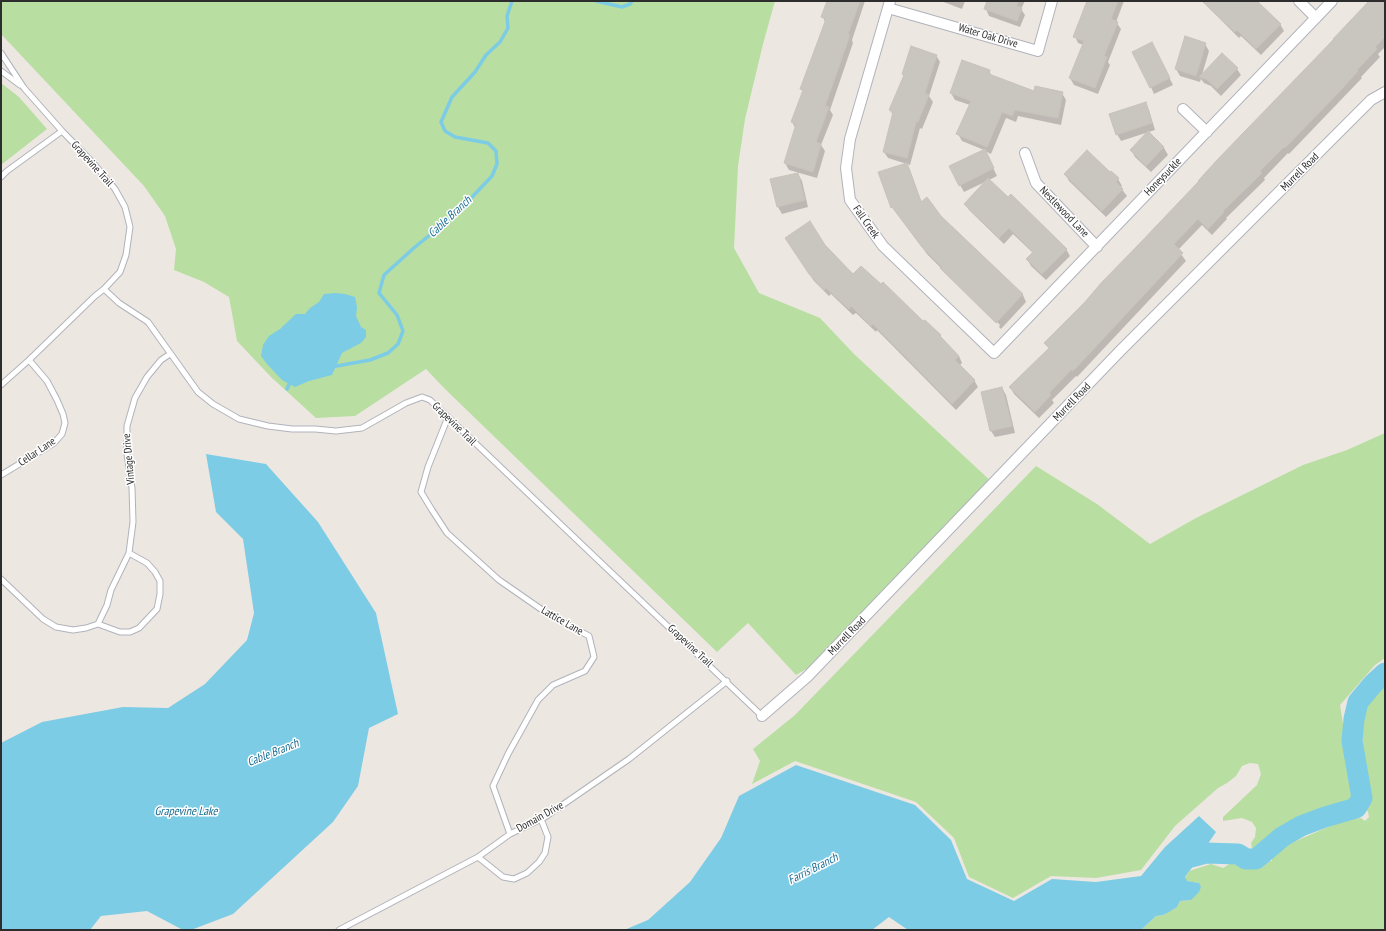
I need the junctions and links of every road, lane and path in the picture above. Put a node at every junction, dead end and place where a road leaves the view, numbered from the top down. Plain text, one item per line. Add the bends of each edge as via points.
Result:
1 (1052, 1) edge
2 (1299, 1) edge
3 (1332, 1) edge
4 (889, 4) edge
5 (1316, 18) junction
6 (1, 53) edge
7 (1, 71) edge
8 (24, 88) junction
9 (1385, 92) edge
10 (1183, 109) dead end
11 (62, 131) junction
12 (1207, 132) junction
13 (1025, 153) dead end
14 (1, 177) edge
15 (1097, 247) junction
16 (104, 289) junction
17 (994, 353) joint
18 (170, 354) junction
19 (30, 360) junction
20 (1, 385) edge
21 (448, 418) junction
22 (1, 475) edge
23 (129, 553) junction
24 (1, 579) edge
25 (98, 624) junction
26 (727, 681) junction
27 (762, 716) joint
28 (541, 819) junction
29 (510, 834) junction
30 (478, 857) junction
31 (339, 930) edge

1 - 4 street, Water Oak Drive via 1038,51
2 - 5 street
3 - 5 street, Honeysuckle
4 - 17 street, Fall Creek via 850,139 846,168 850,200 883,246
5 - 12 street, Honeysuckle
6 - 8 lane, Grapevine Trail
7 - 8 lane
8 - 11 lane, Grapevine Trail
9 - 27 street, Murrell Road via 1371,100 1136,336 807,677
10 - 12 street
11 - 14 lane
11 - 16 lane, Grapevine Trail via 115,189 125,207 130,227 126,255 120,272
12 - 15 street, Honeysuckle
13 - 15 street, Nestlewood Lane via 1036,183
15 - 17 street, Honeysuckle
16 - 18 lane, Grapevine Trail via 119,303 148,322
16 - 19 lane, Grapevine Trail
18 - 21 lane, Grapevine Trail via 198,392 213,404 239,418 268,426 336,431 362,428 406,403 422,397 430,400
18 - 23 lane, Vintage Drive via 161,360 147,377 136,398 127,426 133,522
19 - 20 lane, Grapevine Trail
19 - 22 lane, Cellar Lane via 47,381 57,400 63,414 62,434 54,444
21 - 26 lane, Grapevine Trail
21 - 29 lane, Lattice Lane via 421,492 447,533 499,580 548,614 589,636 594,657 585,670 553,685 538,700 508,754 493,786
23 - 25 lane, Vintage Drive
23 - 25 lane via 147,563 160,581 156,609 139,628 130,632 120,632
24 - 25 lane via 43,619 56,626 73,630
26 - 27 lane, Grapevine Trail
26 - 28 lane, Domain Drive via 629,759
28 - 29 lane, Domain Drive
28 - 30 lane via 548,837 545,853 527,873 514,879 503,877
29 - 30 lane, Domain Drive
30 - 31 lane, Domain Drive

